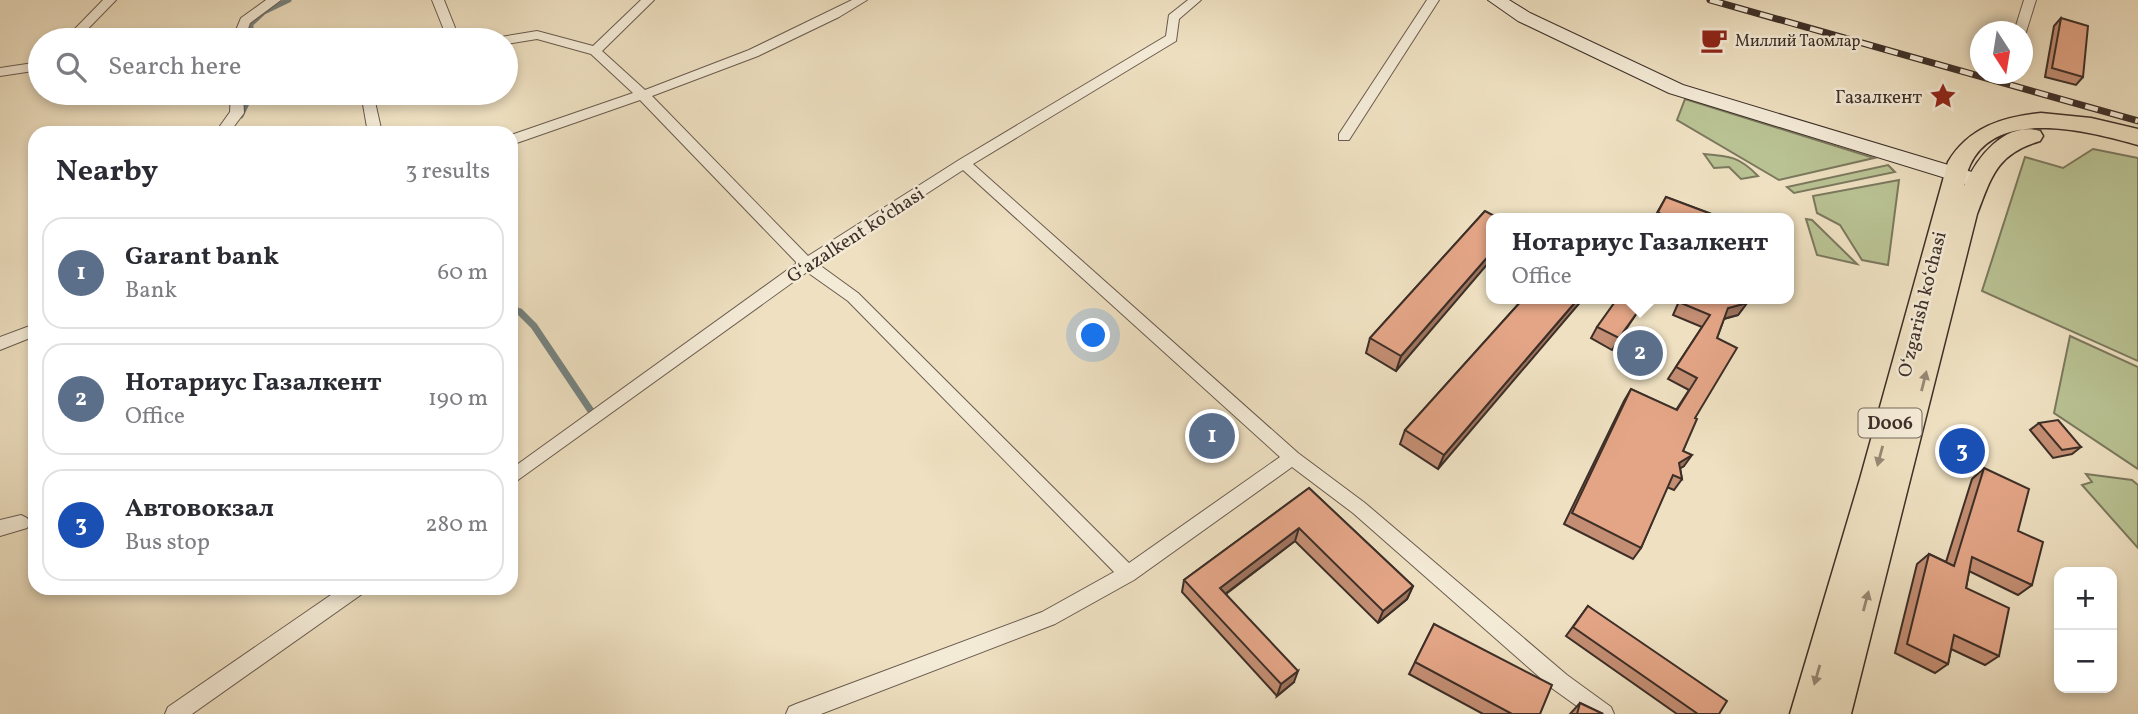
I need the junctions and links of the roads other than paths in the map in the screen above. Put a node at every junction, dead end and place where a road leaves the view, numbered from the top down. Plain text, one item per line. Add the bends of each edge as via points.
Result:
1 (110, 0) edge
2 (275, 0) edge
3 (438, 0) edge
4 (648, 0) edge
5 (861, 0) edge
6 (1195, 0) edge
7 (1433, 0) edge
8 (1497, 0) edge
9 (2030, 0) edge
10 (2023, 21) edge
11 (82, 28) edge
12 (240, 28) edge
13 (449, 28) edge
14 (518, 38) edge
15 (595, 51) junction
16 (28, 68) edge
17 (0, 72) edge
18 (643, 95) junction
19 (237, 105) edge
20 (369, 105) edge
21 (227, 126) edge
22 (374, 126) edge
23 (518, 137) edge
24 (1344, 137) dead end
25 (2138, 137) edge
26 (2138, 144) edge
27 (964, 163) junction
28 (1969, 172) junction
29 (807, 264) junction
30 (28, 333) edge
31 (0, 344) edge
32 (1292, 458) junction
33 (518, 473) edge
34 (21, 523) dead end
35 (0, 528) edge
36 (1128, 574) junction
37 (346, 595) edge
38 (175, 714) edge
39 (796, 714) edge
40 (1604, 714) edge
41 (1806, 714) edge
42 (1835, 714) edge

1 - 11 street
2 - 12 street via 248,17
3 - 13 street
4 - 15 street
5 - 18 street via 791,38
6 - 27 street, Gʻazalkent koʻchasi via 1173,18 1172,38
7 - 24 street
8 - 28 main road via 1642,73
9 - 10 street
14 - 15 street via 537,35
15 - 18 street
16 - 17 street
18 - 23 street
18 - 29 street
19 - 21 street
20 - 22 street
25 - 28 main road, Oʻzgarish koʻchasi / D006 via 2079,123 2026,121 2003,126 1970,146
26 - 28 main road, Oʻzgarish koʻchasi / D006 via 2075,134 2032,136 2000,148
27 - 29 street, Gʻazalkent koʻchasi
27 - 32 street
28 -> 41 main road, Oʻzgarish koʻchasi / D006
42 -> 28 main road, Oʻzgarish koʻchasi / D006 via 1965,214
29 - 33 street, Gʻazalkent koʻchasi
29 - 36 street via 853,297
30 - 31 street
32 - 36 street
32 - 40 street via 1359,508 1560,682
34 - 35 street
36 - 39 street via 1048,618
37 - 38 street

